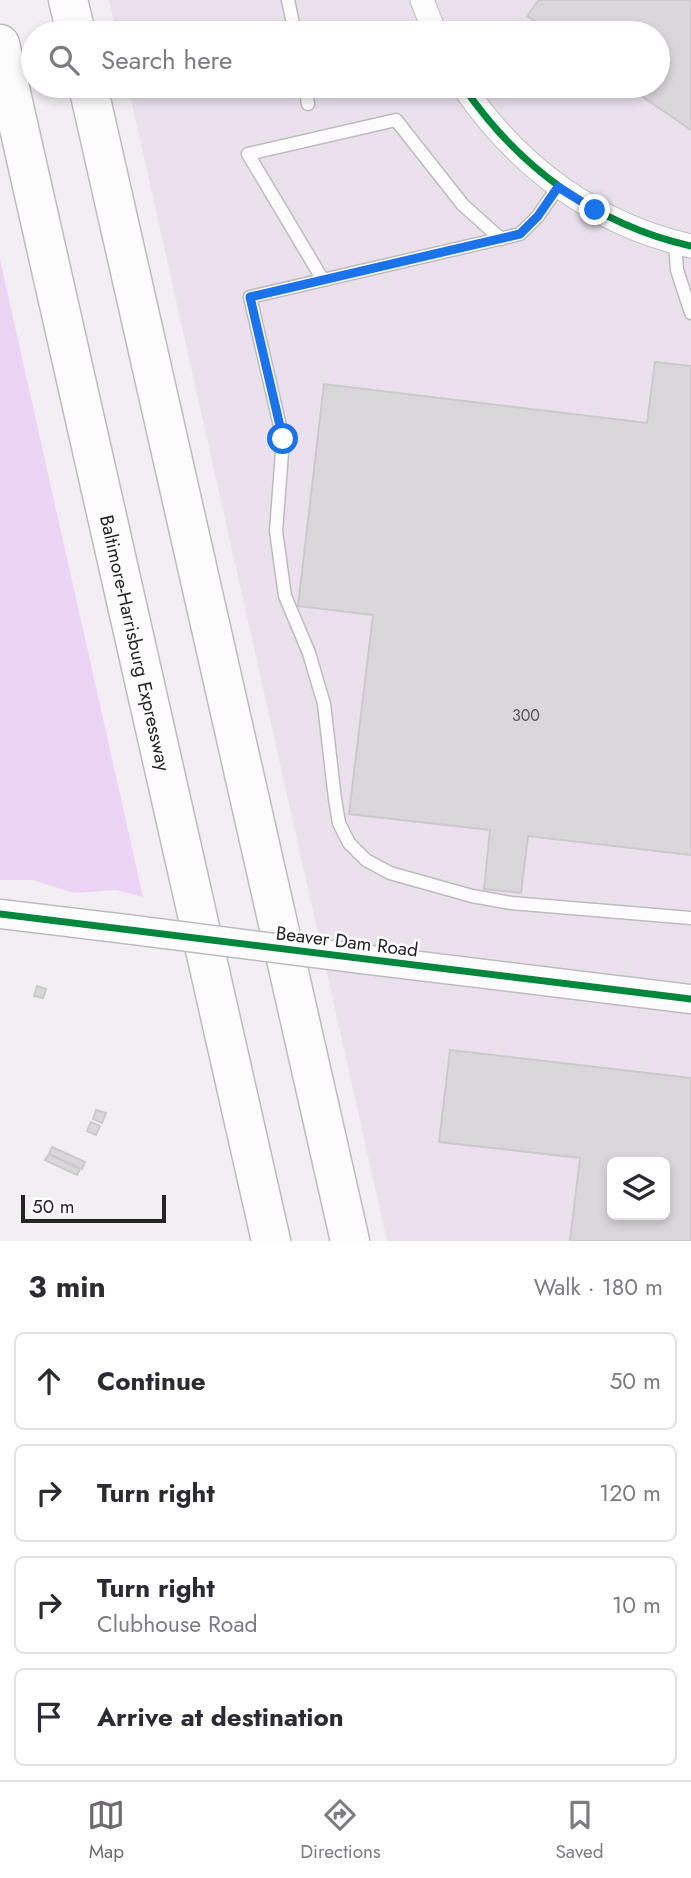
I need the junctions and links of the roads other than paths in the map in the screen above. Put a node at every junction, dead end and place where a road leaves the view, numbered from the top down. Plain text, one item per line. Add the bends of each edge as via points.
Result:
1 (68, 0) edge
2 (288, 0) edge
3 (422, 0) edge
4 (73, 21) edge
5 (292, 21) edge
6 (430, 21) edge
7 (0, 44) edge
8 (91, 98) edge
9 (307, 98) edge
10 (471, 98) edge
11 (308, 104) dead end
12 (558, 187) junction
13 (501, 239) junction
14 (683, 244) edge
15 (323, 280) junction
16 (691, 313) edge
17 (0, 914) edge
18 (691, 918) edge
19 (691, 999) edge
20 (271, 1241) edge
21 (350, 1241) edge

1 - 4 highway
2 - 5 lane
3 - 6 street
7 - 20 highway, Baltimore-Harrisburg Expressway
8 - 21 highway
9 - 11 lane
10 - 12 street via 510,144
12 - 13 lane via 528,227
12 - 14 street via 595,210
13 - 15 lane
13 - 15 lane via 464,205 396,120 248,154
14 - 16 lane via 677,270
15 - 18 lane via 250,297 283,439 275,531 285,596 324,704 335,799 349,842 366,860 390,873 472,896
17 - 19 street, Beaver Dam Road, bridge

